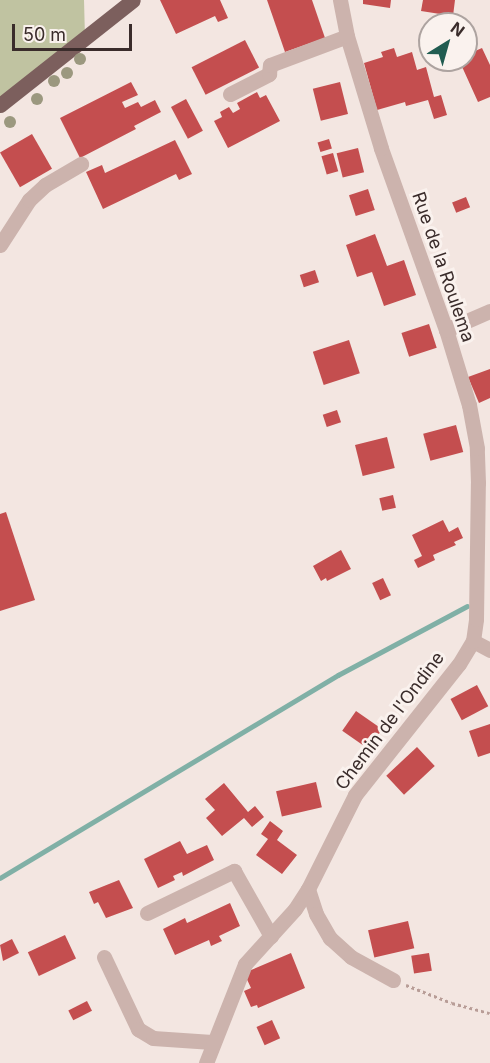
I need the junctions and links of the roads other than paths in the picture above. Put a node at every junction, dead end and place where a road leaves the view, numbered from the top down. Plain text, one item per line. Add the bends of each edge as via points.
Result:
1 (132, 0) edge
2 (333, 0) edge
3 (340, 0) edge
4 (343, 19) junction
5 (347, 36) junction
6 (230, 94) dead end
7 (0, 105) edge
8 (81, 164) dead end
9 (0, 245) edge
10 (490, 311) edge
11 (446, 330) junction
12 (473, 641) junction
13 (490, 650) edge
14 (308, 889) junction
15 (147, 913) dead end
16 (271, 936) junction
17 (104, 957) dead end
18 (393, 980) road end
19 (212, 1042) junction
20 (206, 1063) edge

1 - 7 main road
2 - 4 street, Rue de la Roulema
3 - 4 street, Rue de la Roulema
4 - 5 street, Rue de la Roulema
5 - 6 street via 270,65 269,74
5 - 11 street, Rue de la Roulema via 381,148
8 - 9 street via 28,200
10 - 11 street
11 - 12 street, Rue de la Roulema via 469,405 477,448 478,570
12 - 13 street
12 - 14 street, Chemin de l'Ondine via 355,795
14 - 16 street, Chemin de l'Ondine
14 - 18 street via 330,938 351,957
15 - 16 street via 234,871
16 - 19 street, Chemin de l'Ondine via 245,963
17 - 19 street via 138,1029 153,1038
19 - 20 street, Chemin de l'Ondine

